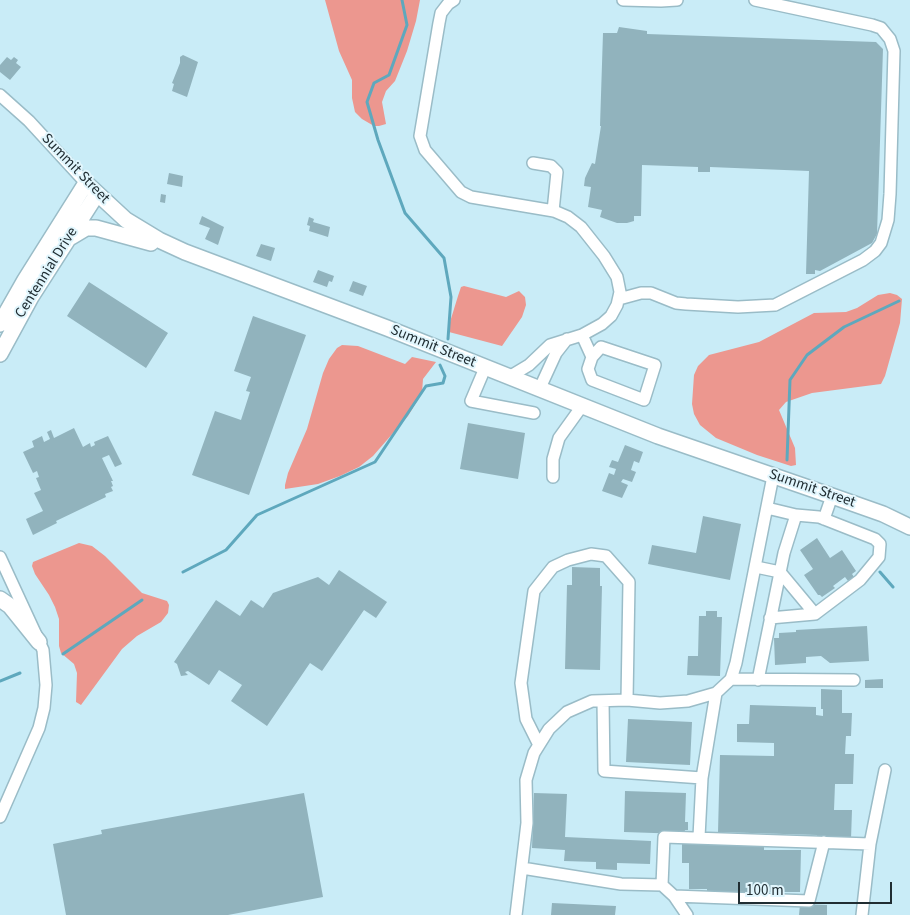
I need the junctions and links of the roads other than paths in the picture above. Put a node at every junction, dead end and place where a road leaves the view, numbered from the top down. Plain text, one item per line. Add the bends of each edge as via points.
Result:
1 (454, 0) edge
2 (623, 0) edge
3 (677, 0) edge
4 (755, 0) edge
5 (0, 95) edge
6 (533, 163) dead end
7 (86, 183) junction
8 (97, 194) junction
9 (552, 211) junction
10 (68, 240) junction
11 (185, 252) junction
12 (619, 299) junction
13 (0, 324) edge
14 (582, 335) junction
15 (567, 339) junction
16 (0, 354) edge
17 (592, 357) junction
18 (485, 368) junction
19 (509, 378) junction
20 (539, 390) junction
21 (582, 406) junction
22 (534, 413) dead end
23 (773, 476) junction
24 (553, 477) dead end
25 (832, 496) junction
26 (767, 508) junction
27 (796, 516) junction
28 (824, 519) junction
29 (910, 527) edge
30 (0, 557) edge
31 (756, 566) junction
32 (780, 572) junction
33 (0, 599) edge
34 (815, 614) junction
35 (770, 618) junction
36 (39, 642) junction
37 (731, 680) junction
38 (758, 680) junction
39 (854, 680) dead end
40 (716, 693) junction
41 (627, 700) junction
42 (603, 701) junction
43 (539, 745) junction
44 (884, 770) dead end
45 (702, 778) junction
46 (0, 817) edge
47 (699, 837) junction
48 (824, 842) junction
49 (870, 844) junction
50 (522, 868) junction
51 (662, 885) junction
52 (674, 896) junction
53 (516, 915) edge
54 (687, 915) edge
55 (862, 915) edge

1 - 9 street via 441,13 421,142 461,192 470,197
2 - 3 street
4 - 12 street via 872,25 881,28 890,39 894,52 890,194 887,225 881,243 864,260 775,305 686,304 651,293
5 - 7 street, Summit Street via 29,121
6 - 9 street via 551,166 557,172
7 - 8 main road, Summit Street
7 - 13 main road, Centennial Drive
8 - 10 main road, Centennial Drive
8 - 11 main road, Summit Street via 141,230
9 - 12 street via 581,227 604,256 617,277
10 - 11 main road via 86,228 96,228
10 - 16 main road, Centennial Drive
11 - 18 main road, Summit Street
12 - 14 street via 611,316
14 - 15 street
14 - 17 street
15 - 19 street via 550,345
15 - 20 street via 556,353
17 - 17 street via 588,369 592,380 644,400 655,365 601,347
18 - 19 main road, Summit Street
18 - 22 street via 471,401
19 - 20 main road, Summit Street
20 - 21 main road, Summit Street
21 - 23 main road, Summit Street
21 - 24 street via 559,438 553,459
23 - 25 main road, Summit Street
23 - 26 street
25 - 28 street
25 - 29 main road, Summit Street
26 - 27 street
26 - 31 street
27 - 28 street
27 - 32 street
28 - 34 street via 875,539 880,544 879,557 860,580
30 - 36 street
31 - 32 street
31 - 37 street
32 - 34 street
32 - 35 street
33 - 36 main road via 10,606
34 - 35 street
35 - 38 street
36 - 46 street via 46,667 44,708 35,737
37 - 38 street
37 - 40 street
38 - 39 street
40 - 41 street via 688,701
40 - 45 street
41 - 42 street
41 - 43 street via 629,582 606,556 591,554 553,567 534,592 521,683 526,719
42 - 43 street via 592,701 566,712 549,728
42 - 45 street via 604,771
43 - 50 street via 526,780 527,823
44 - 49 street
45 - 47 street
47 - 48 street
47 - 51 street via 664,837
48 - 49 street
48 - 52 street via 809,901
49 - 55 street
50 - 51 street via 621,884
50 - 53 street
51 - 52 street
52 - 54 street

